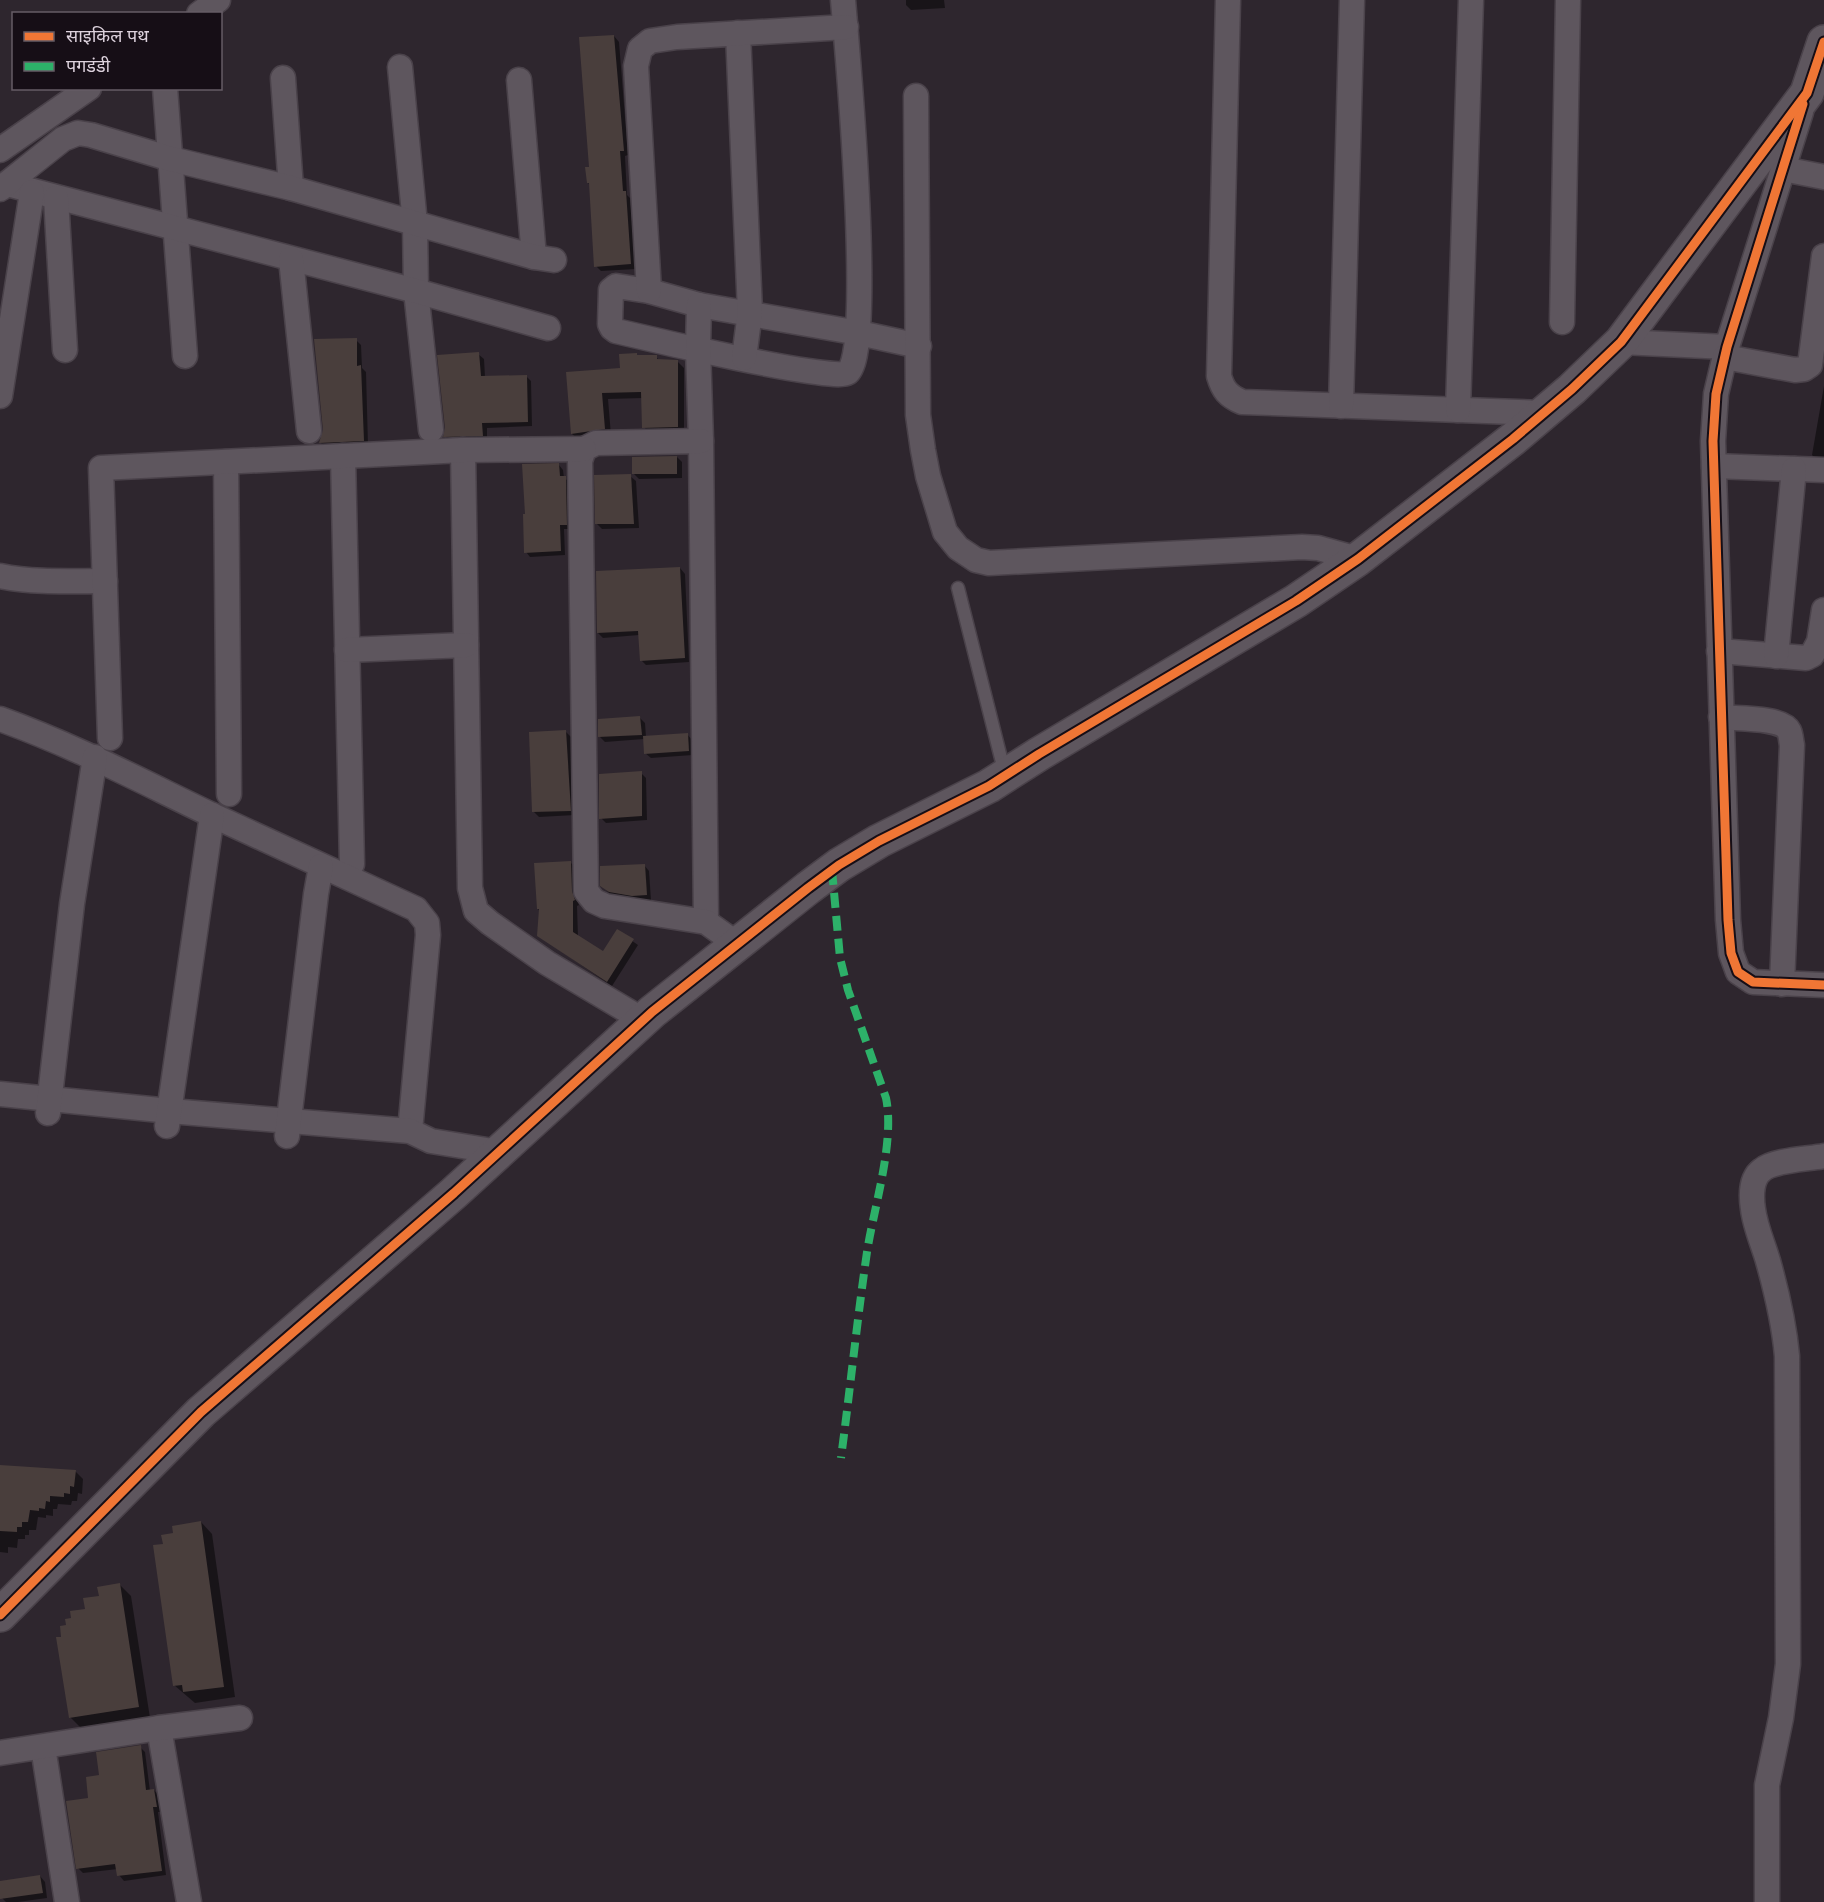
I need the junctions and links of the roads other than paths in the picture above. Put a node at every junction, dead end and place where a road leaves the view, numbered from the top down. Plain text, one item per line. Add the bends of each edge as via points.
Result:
1 (218, 0) edge
2 (843, 0) edge
3 (1228, 0) edge
4 (1352, 0) edge
5 (1471, 0) edge
6 (1568, 0) edge
7 (202, 12) edge
8 (846, 27) junction
9 (738, 33) junction
10 (1824, 42) edge
11 (400, 68) dead end
12 (283, 78) dead end
13 (519, 80) dead end
14 (86, 90) edge
15 (165, 90) edge
16 (1807, 93) junction
17 (916, 96) dead end
18 (0, 150) edge
19 (171, 159) junction
20 (1783, 169) junction
21 (1824, 177) edge
22 (3, 187) edge
23 (291, 188) junction
24 (32, 192) junction
25 (56, 198) junction
26 (415, 224) junction
27 (174, 229) junction
28 (1824, 256) edge
29 (291, 259) junction
30 (416, 291) junction
31 (649, 291) junction
32 (699, 305) junction
33 (750, 312) junction
34 (1562, 322) dead end
35 (548, 328) dead end
36 (859, 333) junction
37 (1621, 342) junction
38 (919, 346) junction
39 (698, 349) junction
40 (64, 350) dead end
41 (1726, 352) junction
42 (185, 356) dead end
43 (744, 358) junction
44 (0, 396) edge
45 (1341, 406) junction
46 (1458, 410) junction
47 (1543, 412) junction
48 (431, 430) dead end
49 (309, 431) dead end
50 (701, 441) junction
51 (584, 449) junction
52 (463, 450) junction
53 (343, 456) junction
54 (226, 462) junction
55 (1714, 466) junction
56 (1794, 469) junction
57 (1824, 470) edge
58 (1358, 559) junction
59 (0, 576) edge
60 (105, 581) junction
61 (958, 588) dead end
62 (1824, 610) edge
63 (466, 645) junction
64 (347, 650) junction
65 (1719, 651) junction
66 (1776, 656) junction
67 (1721, 717) junction
68 (0, 719) edge
69 (110, 738) dead end
70 (95, 757) junction
71 (1005, 775) junction
72 (229, 794) dead end
73 (212, 815) junction
74 (352, 864) dead end
75 (321, 866) junction
76 (706, 922) junction
77 (737, 944) junction
78 (1782, 984) junction
79 (1824, 986) edge
80 (643, 1020) junction
81 (0, 1094) edge
82 (48, 1107) junction
83 (0, 1109) edge
84 (169, 1118) junction
85 (288, 1129) junction
86 (420, 1136) junction
87 (499, 1152) junction
88 (1824, 1156) edge
89 (0, 1615) edge
90 (240, 1718) dead end
91 (159, 1728) junction
92 (43, 1747) junction
93 (0, 1753) edge
94 (68, 1902) edge
95 (189, 1902) edge
96 (1767, 1902) edge

1 - 7 street
2 - 8 street
3 - 45 street via 1219,376 1230,397 1242,402
4 - 45 street
5 - 46 street
6 - 34 street
8 - 9 street
8 - 36 street via 858,202
9 - 31 street via 650,41 640,49 636,66
9 - 33 street
10 - 16 street
11 - 26 street
12 - 23 street
13 - 26 street via 544,258
14 - 18 street
15 - 19 street
16 - 20 street
16 - 37 street
17 - 38 street
19 - 22 street via 78,133 63,139
19 - 23 street
19 - 27 street
20 - 21 street
20 - 41 street
22 - 24 street
23 - 26 street
24 - 25 street
24 - 44 street
25 - 27 street
25 - 40 street
26 - 30 street
27 - 29 street
27 - 42 street
28 - 41 street via 1810,365 1795,370
29 - 30 street
29 - 49 street
30 - 35 street
30 - 48 street
31 - 32 street
31 - 39 street via 613,286 612,328
32 - 33 street
32 - 39 street
33 - 36 street
33 - 43 street
36 - 38 street
36 - 43 street via 853,366 848,373 837,376
37 - 41 street
37 - 47 street
38 - 58 street via 918,415 928,476 945,532 958,548 976,560 989,563 1302,547
39 - 43 street
39 - 50 street
41 - 55 street via 1716,394
45 - 46 street
46 - 47 street
47 - 58 street
50 - 51 street via 596,443
50 - 76 street
51 - 52 street
51 - 76 street via 580,461 586,891 605,906
52 - 53 street
52 - 63 street
53 - 54 street
53 - 64 street
54 - 60 street via 101,468
54 - 72 street
55 - 56 street
55 - 65 street
56 - 57 street
56 - 66 street
58 - 71 street via 1246,633
59 - 60 street via 49,582
60 - 69 street
61 - 71 lane
62 - 66 street via 1820,642 1812,655
63 - 64 street
63 - 80 street via 470,888 476,911 547,963
64 - 74 street
65 - 66 street
65 - 67 street
67 - 78 street via 1731,952 1738,972 1753,982
67 - 78 street via 1774,722 1789,731 1792,745
68 - 70 street
70 - 73 street
70 - 82 street via 72,904
71 - 77 street via 839,865
73 - 75 street
73 - 84 street
75 - 85 street
75 - 86 street via 416,909 427,923
76 - 77 street
77 - 80 street
78 - 79 street
80 - 87 street
81 - 82 street
82 - 83 street
82 - 84 street
84 - 85 street
85 - 86 street via 407,1146
86 - 87 street
87 - 89 street via 201,1412
88 - 96 street via 1770,1165 1761,1170 1752,1190 1753,1209 1784,1324 1787,1356 1788,1664 1767,1785
90 - 91 street
91 - 92 street
91 - 95 street
92 - 93 street
92 - 94 street

